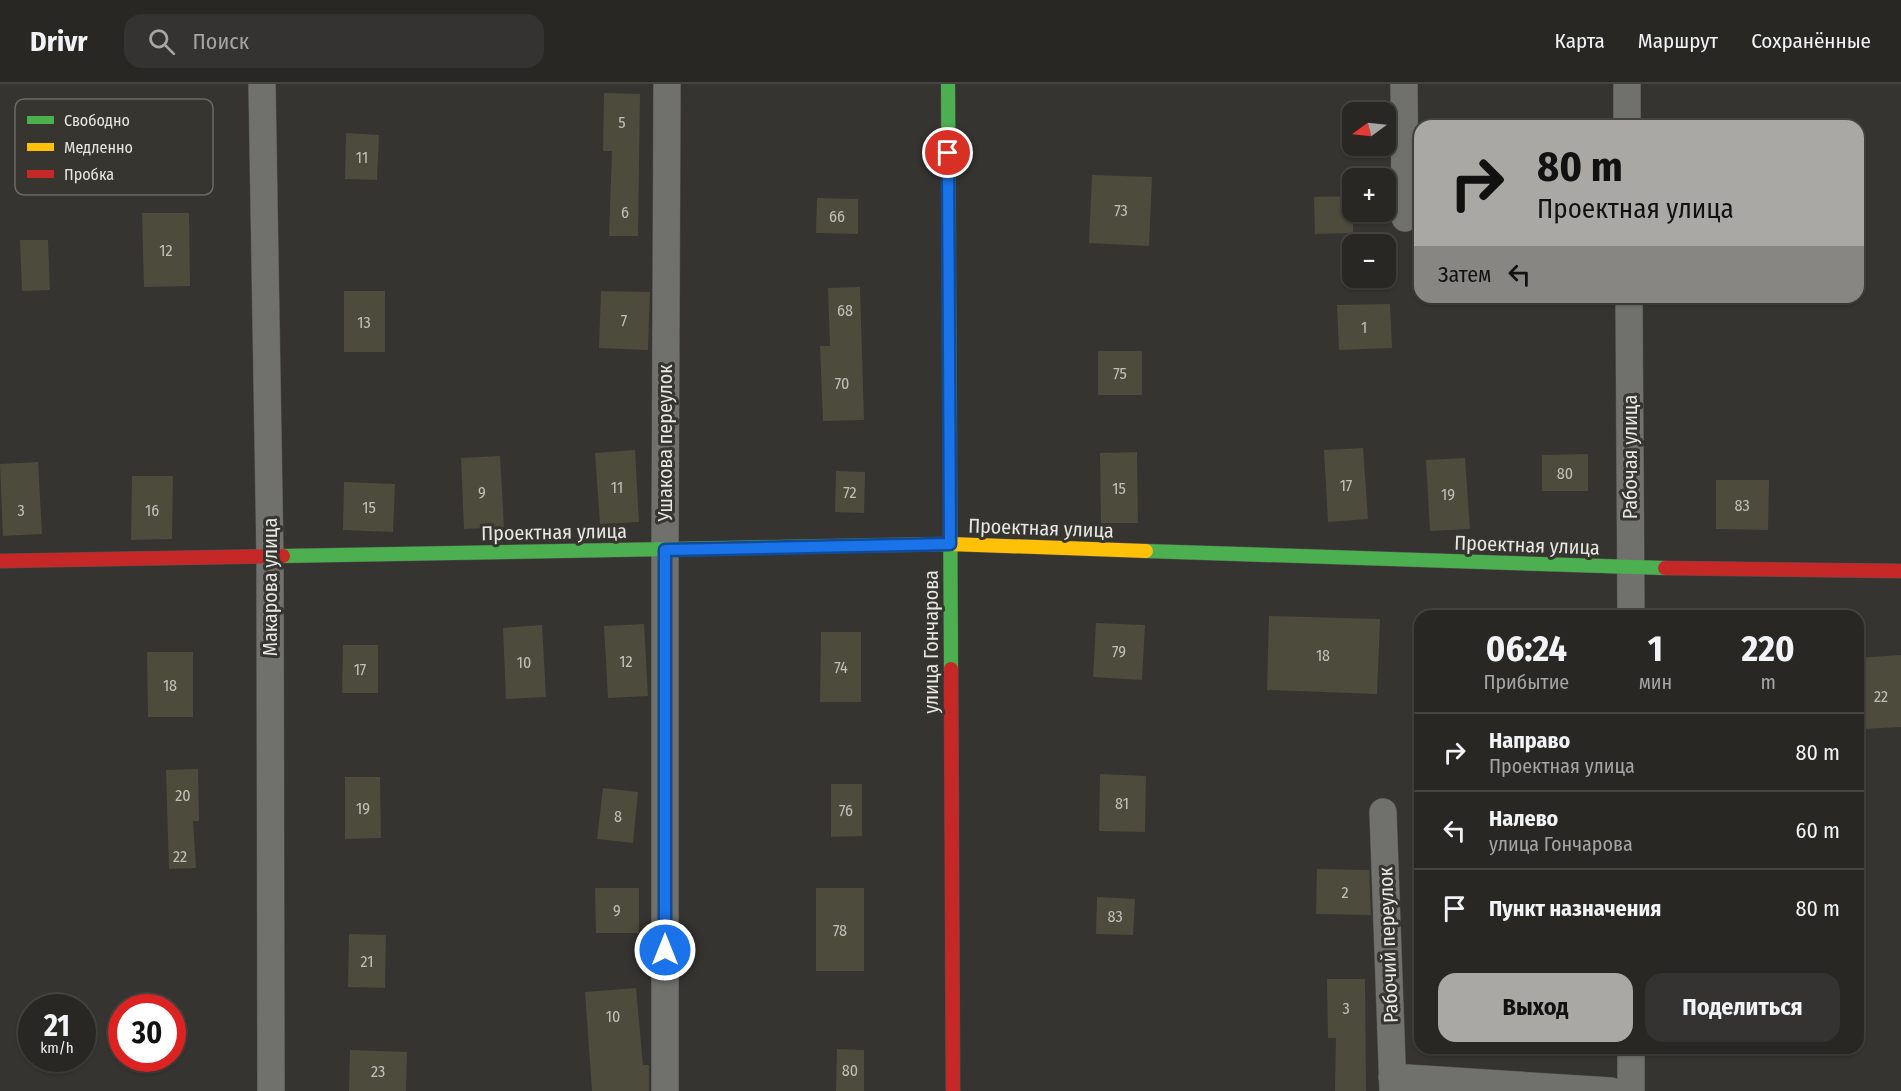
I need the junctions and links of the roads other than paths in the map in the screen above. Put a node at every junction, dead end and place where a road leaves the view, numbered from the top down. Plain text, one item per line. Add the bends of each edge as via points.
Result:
1 (262, 84) edge
2 (667, 84) edge
3 (948, 84) edge
4 (1404, 84) edge
5 (1627, 84) edge
6 (1627, 120) edge
7 (1405, 218) dead end
8 (1629, 303) edge
9 (950, 544) junction
10 (665, 550) junction
11 (270, 557) junction
12 (0, 561) edge
13 (1631, 568) junction
14 (1901, 571) edge
15 (1631, 610) edge
16 (1383, 812) dead end
17 (1631, 1054) edge
18 (1392, 1084) edge
19 (271, 1091) edge
20 (665, 1091) edge
21 (953, 1091) edge
22 (1611, 1091) edge
23 (1631, 1091) edge

1 - 11 street, Макарова улица
2 - 10 street, Ушакова переулок
3 - 9 street, улица Гончарова
4 - 7 street
5 - 6 street
8 - 13 street, Рабочая улица
9 - 10 street, Проектная улица
9 - 13 street, Проектная улица
9 - 21 street, улица Гончарова
10 - 11 street, Проектная улица
10 - 20 street, Ушакова переулок
11 - 12 street, Проектная улица
11 - 19 street, Макарова улица
13 - 14 street, Проектная улица
13 - 15 street, Рабочая улица
16 - 18 street, Рабочий переулок
17 - 23 street
18 - 22 street, Рабочий переулок

